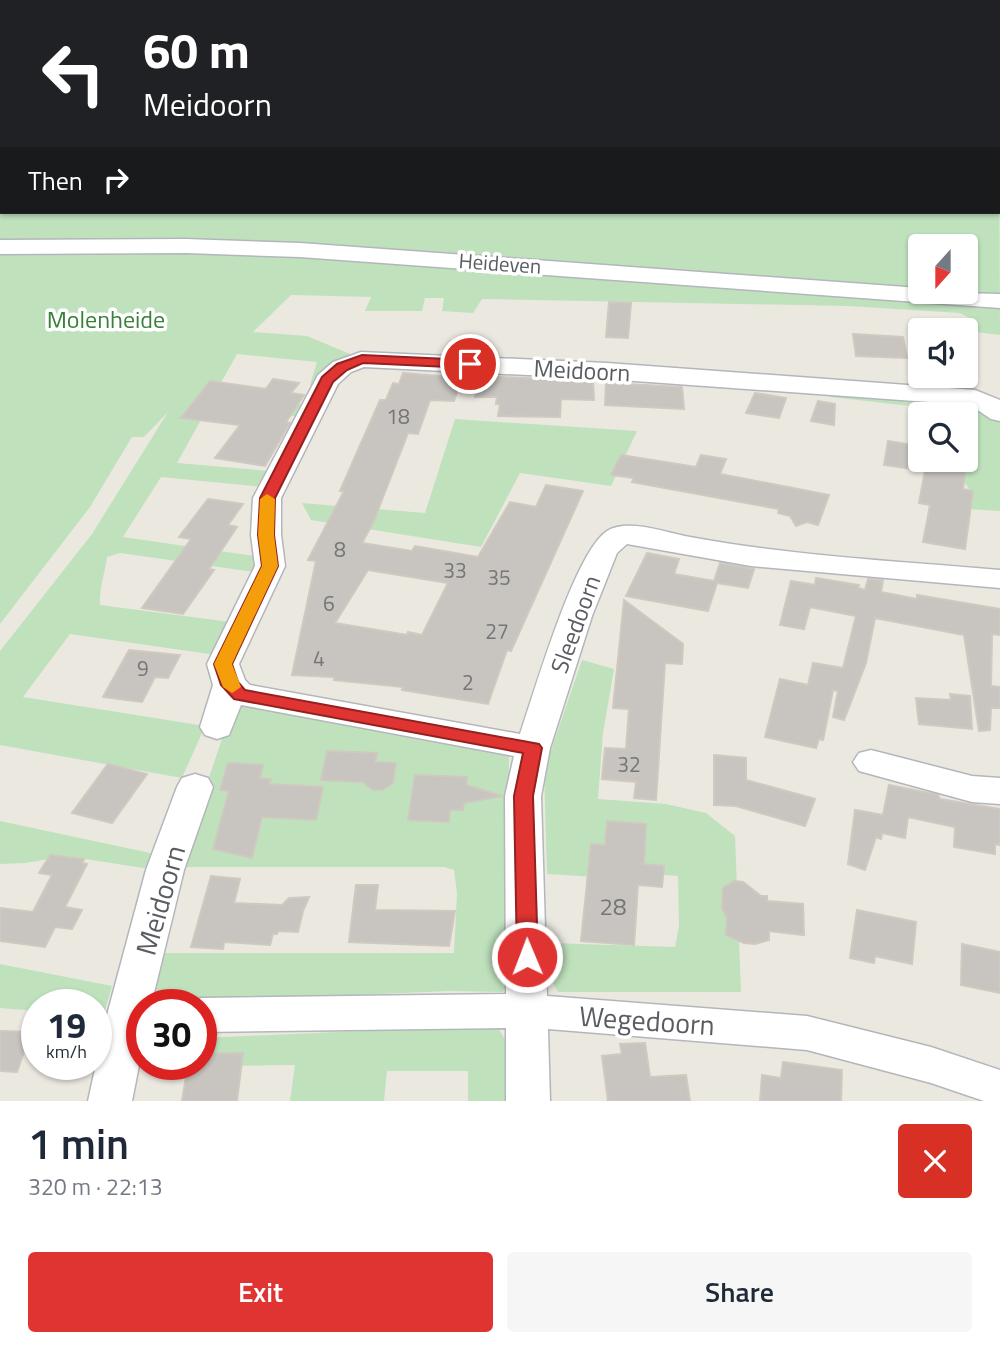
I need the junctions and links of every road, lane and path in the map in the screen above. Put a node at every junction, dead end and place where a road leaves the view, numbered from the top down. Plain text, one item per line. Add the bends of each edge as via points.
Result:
1 (0, 247) edge
2 (1000, 300) edge
3 (1000, 413) edge
4 (1000, 579) edge
5 (230, 685) junction
6 (217, 727) dead end
7 (533, 748) junction
8 (871, 762) dead end
9 (195, 787) dead end
10 (1000, 791) edge
11 (140, 989) edge
12 (529, 1011) junction
13 (217, 1015) edge
14 (126, 1046) edge
15 (1000, 1088) edge
16 (110, 1101) edge
17 (528, 1101) edge

1 - 2 street, Heideven via 300,250
3 - 5 street, Meidoorn via 975,398 607,371 362,359 327,380 267,498 270,566 223,664
4 - 7 street, Sleedoorn via 751,558 620,536 604,549 576,615
5 - 6 street, Meidoorn
5 - 7 street via 240,694
7 - 12 street, Sleedoorn via 523,796
8 - 10 street via 972,789
9 - 11 street, Meidoorn via 165,870
12 - 13 street, Wegedoorn
12 - 15 street, Wegedoorn via 807,1033
12 - 17 street, Sleedoorn
14 - 16 street

